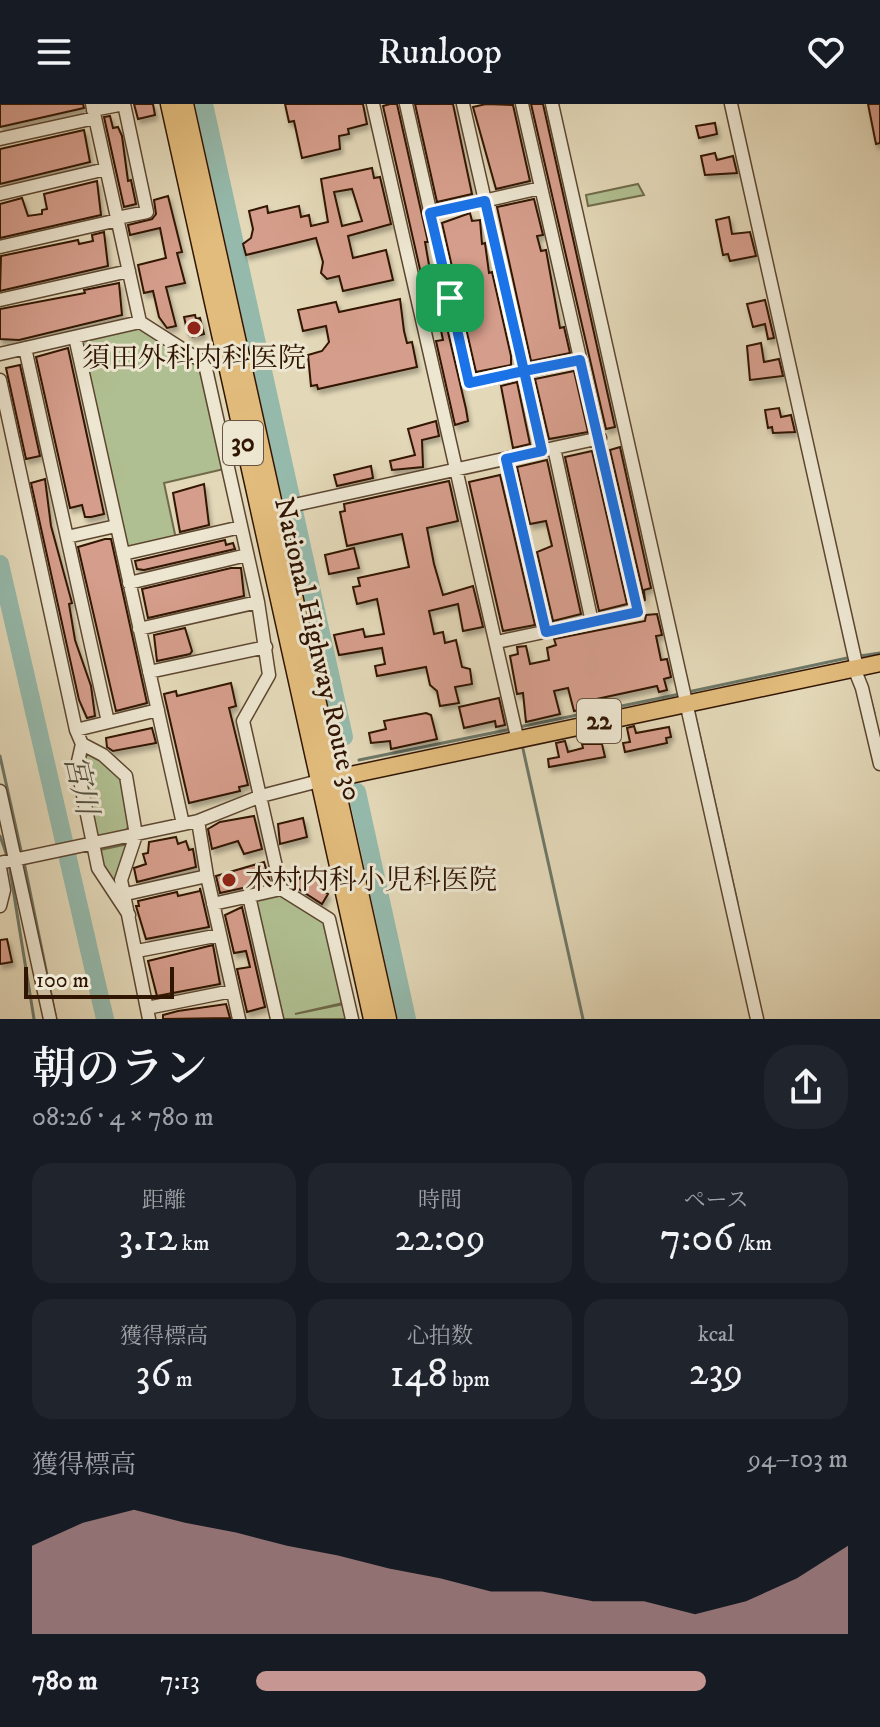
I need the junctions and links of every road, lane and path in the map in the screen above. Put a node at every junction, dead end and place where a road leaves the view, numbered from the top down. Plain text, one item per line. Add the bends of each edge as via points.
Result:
1 (170, 104) edge
2 (184, 104) edge
3 (373, 104) edge
4 (406, 104) edge
5 (463, 104) edge
6 (522, 104) edge
7 (552, 104) edge
8 (731, 104) edge
9 (93, 111) edge
10 (0, 139) edge
11 (106, 169) junction
12 (541, 188) junction
13 (0, 194) edge
14 (485, 201) junction
15 (430, 213) junction
16 (117, 219) junction
17 (0, 247) edge
18 (129, 271) junction
19 (0, 300) edge
20 (140, 322) junction
21 (75, 337) junction
22 (25, 348) junction
23 (0, 354) edge
24 (580, 360) junction
25 (524, 371) junction
26 (0, 380) edge
27 (600, 438) junction
28 (548, 450) junction
29 (506, 459) junction
30 (456, 470) junction
31 (279, 509) junction
32 (116, 526) junction
33 (241, 527) junction
34 (67, 537) junction
35 (123, 554) junction
36 (247, 555) junction
37 (129, 583) junction
38 (258, 602) junction
39 (592, 622) junction
40 (139, 629) junction
41 (546, 632) junction
42 (497, 642) junction
43 (266, 647) junction
44 (855, 662) junction
45 (880, 663) edge
46 (149, 672) junction
47 (683, 697) junction
48 (158, 710) junction
49 (108, 722) junction
50 (76, 730) junction
51 (515, 731) junction
52 (82, 744) junction
53 (880, 764) edge
54 (326, 780) junction
55 (0, 791) edge
56 (261, 796) junction
57 (198, 821) junction
58 (183, 824) junction
59 (136, 835) junction
60 (91, 844) junction
61 (25, 858) junction
62 (0, 866) edge
63 (207, 876) junction
64 (281, 889) junction
65 (126, 894) junction
66 (249, 896) junction
67 (213, 904) junction
68 (0, 906) edge
69 (131, 918) junction
70 (220, 935) junction
71 (137, 951) junction
72 (232, 991) junction
73 (148, 1014) edge
74 (50, 1019) edge
75 (239, 1019) edge
76 (277, 1019) edge
77 (352, 1019) edge
78 (373, 1019) edge
79 (387, 1019) edge
80 (757, 1019) edge

1 - 31 highway, National Highway Route 30 / 30
2 - 31 highway, National Highway Route 30 / 30
3 - 30 street
4 - 15 street
5 - 14 street
6 - 12 street
7 - 47 street
8 - 44 street
9 - 10 street
9 - 11 street
9 - 16 street via 124,104 147,212
11 - 13 street
11 - 16 street
12 - 14 street
12 - 24 street
14 - 15 street
14 - 25 street
15 - 25 street via 469,383
16 - 17 street
16 - 18 street
18 - 19 street
18 - 20 street
20 - 21 street
20 - 33 street via 204,365
21 - 22 street
21 - 32 street
22 - 23 street
22 - 34 street
24 - 25 street
24 - 27 street
25 - 28 street
26 - 50 street
27 - 28 street
27 - 39 street via 638,612
28 - 29 street
28 - 39 street
29 - 30 street
29 - 41 street
30 - 31 street
30 - 42 street
31 - 54 highway, National Highway Route 30 / 30
32 - 34 street
32 - 35 street
33 - 35 street
33 - 36 street
34 - 49 street
35 - 37 street
36 - 37 street
36 - 38 street
37 - 40 street
38 - 40 street
38 - 43 street
39 - 41 street
40 - 46 street
41 - 42 street
42 - 51 street
43 - 46 street
43 - 56 street via 269,675 243,721
44 - 45 main road, 22
44 - 47 main road, 22
44 - 53 street
46 - 48 street
47 - 51 main road, 22
47 - 80 street
48 - 49 street
48 - 58 street
49 - 50 street
50 - 52 street
51 - 54 main road, 22
52 - 59 street via 126,776
52 - 60 street via 77,766
54 - 56 street
54 - 78 highway, National Highway Route 30 / 30
54 - 79 highway, National Highway Route 30 / 30
55 - 61 street
56 - 57 street
56 - 64 street
57 - 58 street
57 - 63 street
58 - 59 street
59 - 60 street
59 - 65 street via 121,880
60 - 61 street
60 - 69 street via 103,879
61 - 62 street
61 - 74 street
62 - 68 street
63 - 65 street
63 - 67 street
64 - 66 street
64 - 77 street via 329,919
65 - 69 street
66 - 67 street
66 - 76 street
67 - 70 street
69 - 71 street
70 - 71 street
70 - 72 street
71 - 73 street
72 - 73 street
72 - 75 street

